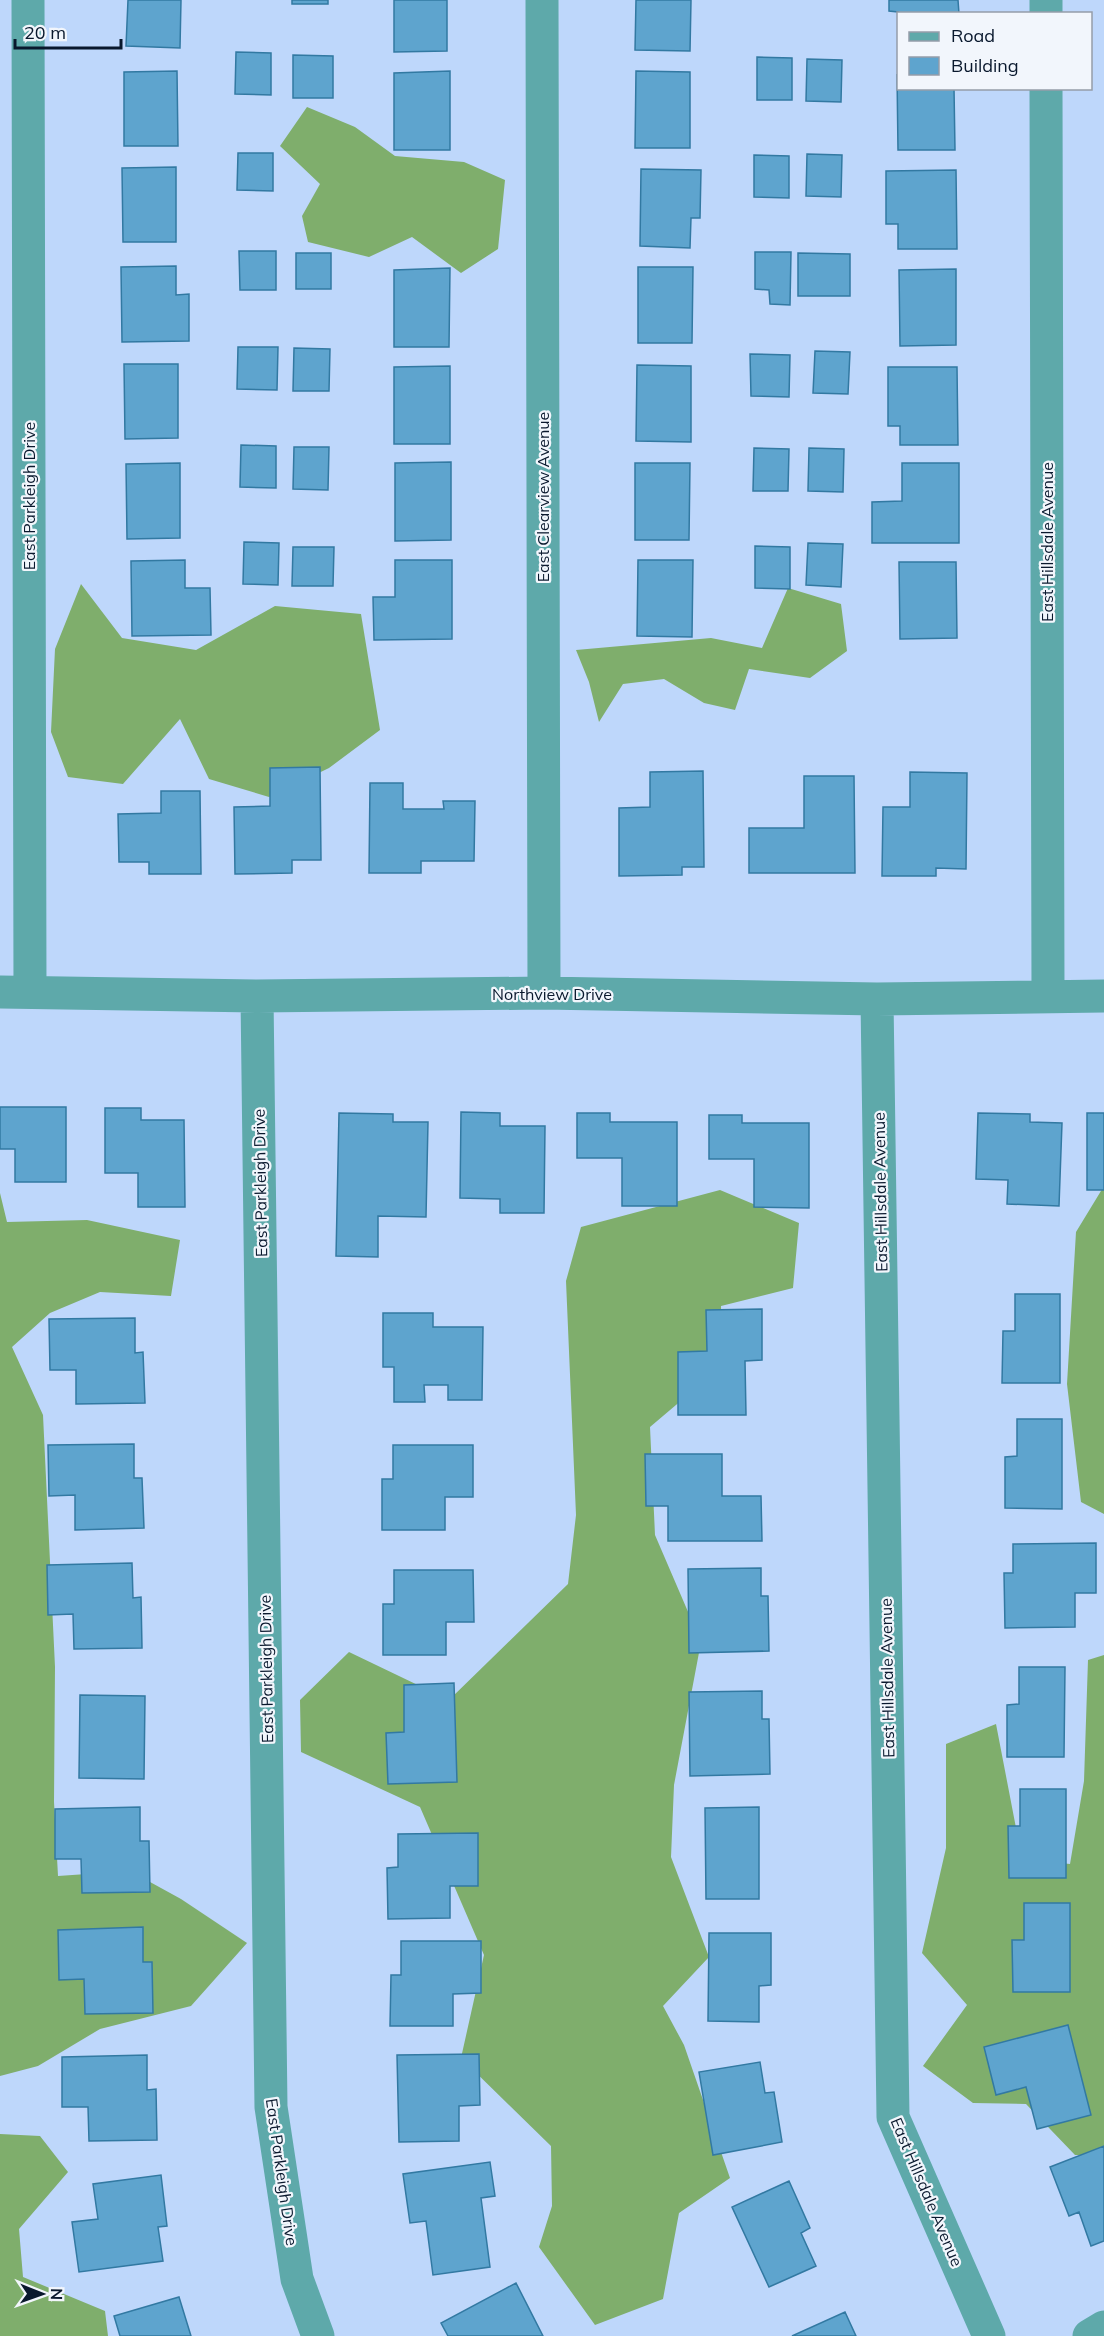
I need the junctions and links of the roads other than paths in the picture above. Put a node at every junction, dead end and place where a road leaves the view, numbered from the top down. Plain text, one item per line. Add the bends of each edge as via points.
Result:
1 (28, 0) edge
2 (542, 0) edge
3 (1046, 90) edge
4 (15, 992) edge
5 (544, 993) junction
6 (257, 996) junction
7 (1048, 996) junction
8 (1104, 996) edge
9 (877, 999) junction
10 (1104, 2327) edge
11 (318, 2336) edge
12 (989, 2336) edge
13 (1089, 2336) edge

1 - 4 street, East Parkleigh Drive
2 - 5 street, East Clearview Avenue
3 - 7 street, East Hillsdale Avenue
4 - 6 street, Northview Drive
5 - 6 street, Northview Drive
5 - 9 street, Northview Drive
6 - 11 street, East Parkleigh Drive via 271,2107 297,2278
7 - 8 street, Northview Drive
7 - 9 street, Northview Drive
9 - 12 street, East Hillsdale Avenue via 893,2117
10 - 13 street

